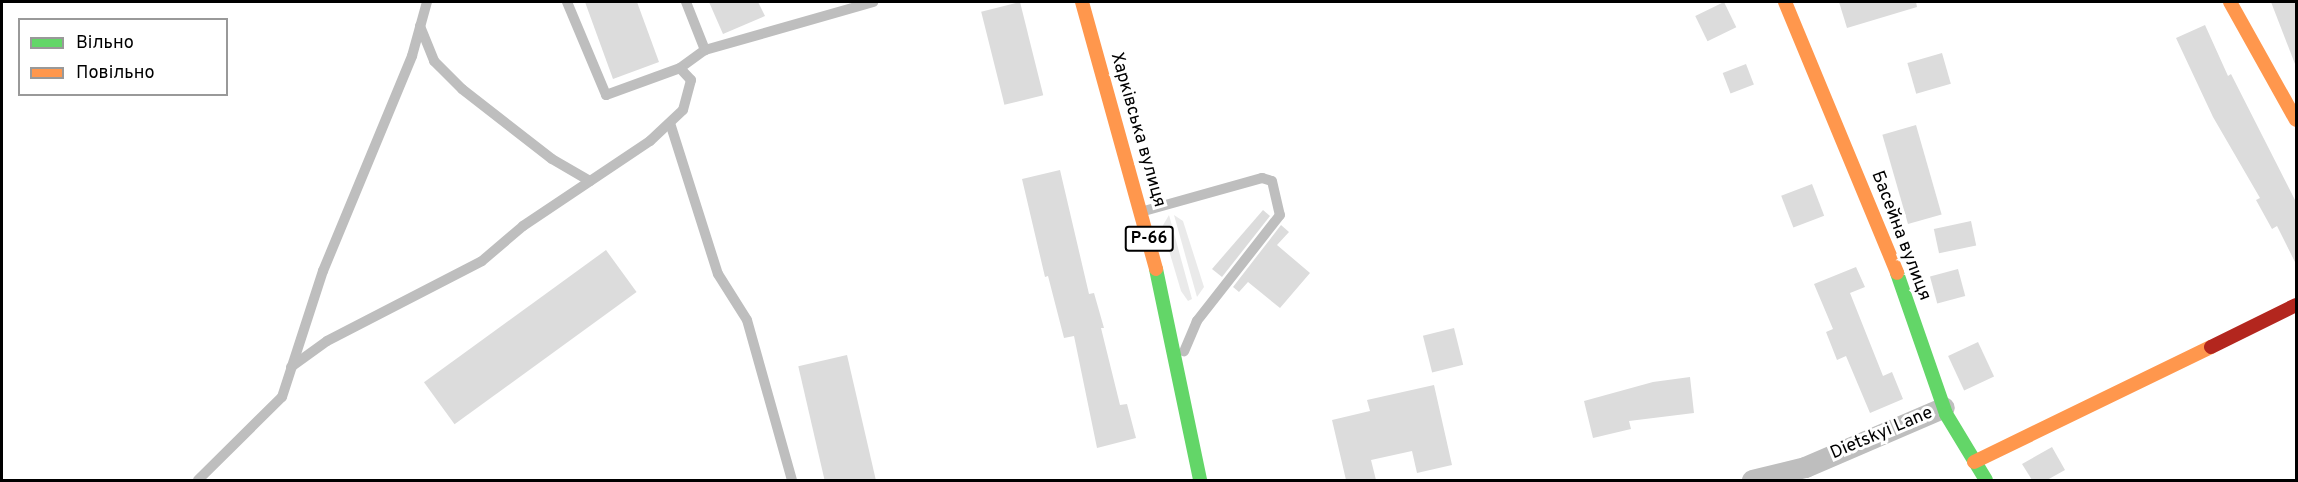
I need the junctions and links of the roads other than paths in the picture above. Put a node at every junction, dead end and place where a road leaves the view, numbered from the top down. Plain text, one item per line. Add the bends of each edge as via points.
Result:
1 (427, 2) edge
2 (567, 2) edge
3 (686, 2) edge
4 (873, 2) edge
5 (1082, 2) edge
6 (1785, 2) edge
7 (2230, 2) edge
8 (420, 26) junction
9 (705, 50) junction
10 (680, 68) junction
11 (2296, 120) edge
12 (670, 123) junction
13 (590, 181) junction
14 (1141, 212) junction
15 (2296, 305) edge
16 (1180, 363) junction
17 (291, 367) junction
18 (1944, 407) junction
19 (1974, 462) junction
20 (198, 480) edge
21 (792, 480) edge
22 (1200, 480) edge
23 (1752, 480) edge
24 (1986, 480) edge

1 - 8 lane
2 - 10 lane via 606,95
3 - 9 lane
4 - 9 lane
5 - 14 street, Харківська вулиця / Р-66
6 - 18 street, Басейна вулиця via 1883,233
7 - 11 street
8 - 13 lane via 434,61 462,89 552,159
8 - 17 lane via 412,56 323,271
9 - 10 lane
10 - 12 lane via 691,80 683,110
12 - 13 lane
12 - 21 lane via 718,274 747,320
13 - 17 lane via 523,226 482,261 327,341
14 - 16 street, Харківська вулиця / Р-66
14 - 16 lane via 1262,178 1272,181 1280,215 1197,321
15 - 19 street
16 - 22 street, Харківська вулиця / Р-66
17 - 20 lane via 282,397
18 - 19 street, Басейна вулиця
18 - 23 street, Dietskyi Lane via 1805,467
19 - 24 street, Басейна вулиця

